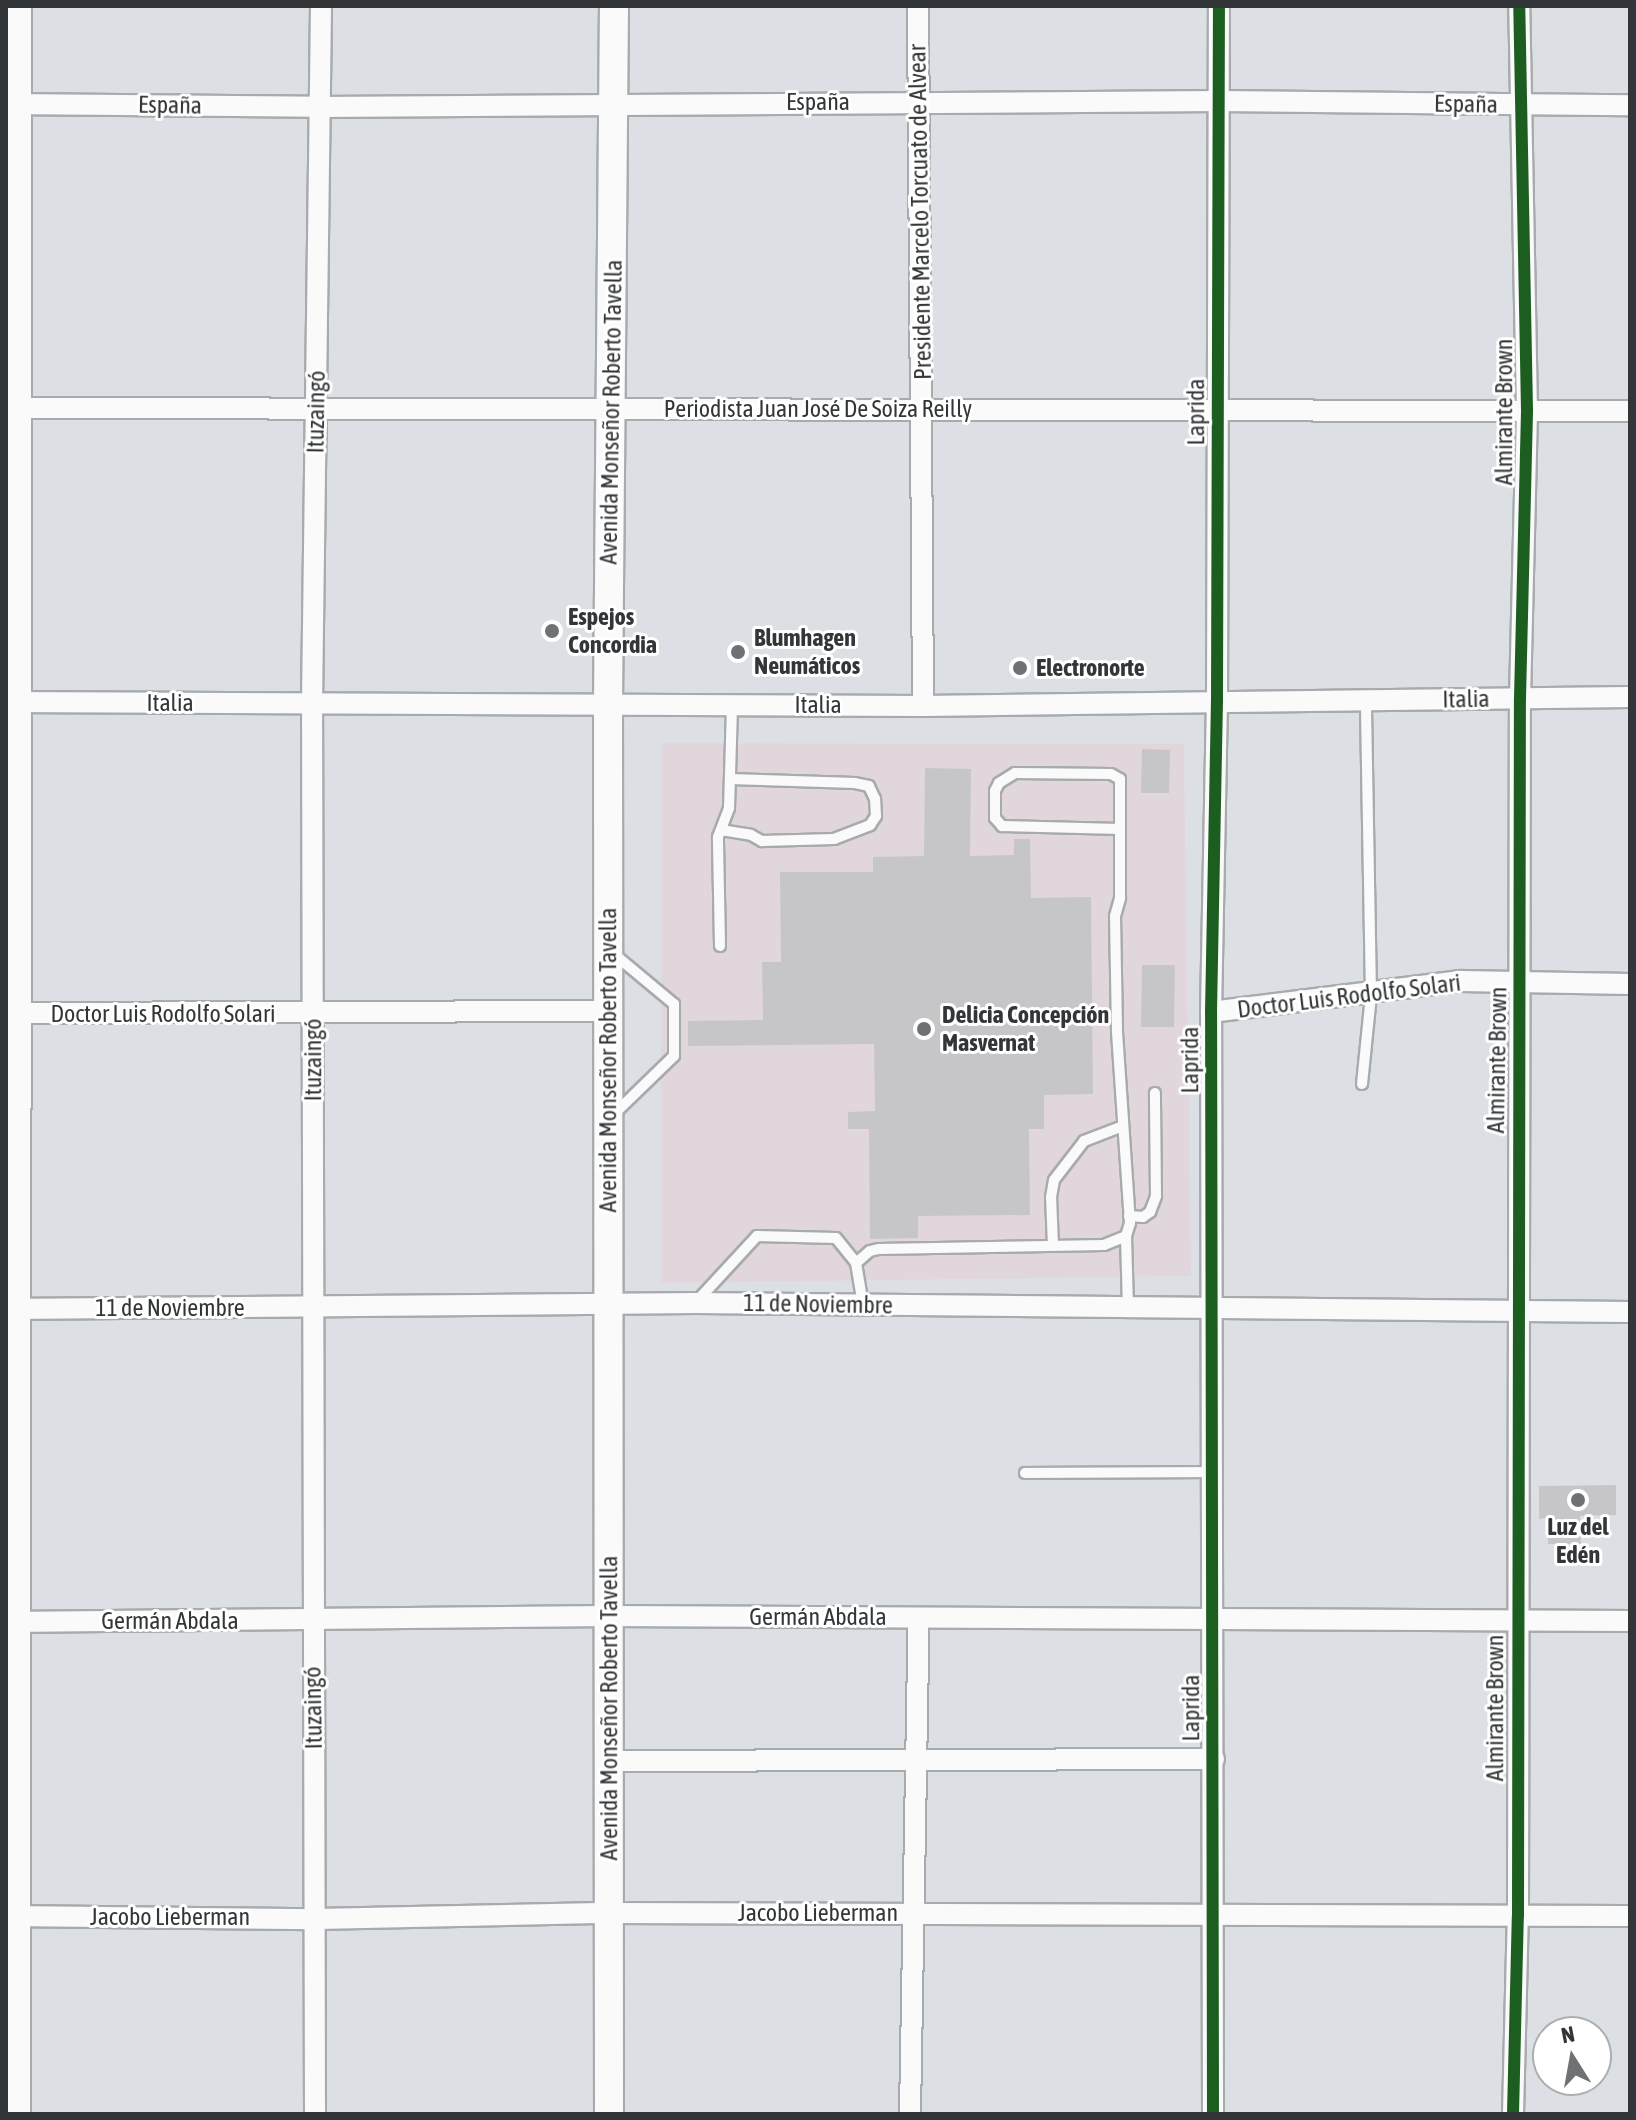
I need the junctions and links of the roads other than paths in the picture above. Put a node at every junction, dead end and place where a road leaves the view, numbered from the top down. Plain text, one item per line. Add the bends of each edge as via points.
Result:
1 (17, 6) edge
2 (321, 6) edge
3 (614, 6) edge
4 (918, 6) edge
5 (1219, 6) edge
6 (1519, 6) edge
7 (918, 101) junction
8 (1219, 101) junction
9 (613, 103) junction
10 (12, 104) edge
11 (1522, 105) junction
12 (1630, 105) edge
13 (320, 107) junction
14 (12, 408) edge
15 (1218, 408) junction
16 (923, 409) junction
17 (612, 410) junction
18 (1527, 410) junction
19 (316, 411) junction
20 (1630, 411) edge
21 (1630, 697) edge
22 (1520, 698) junction
23 (1366, 700) junction
24 (1217, 701) junction
25 (11, 702) edge
26 (312, 704) junction
27 (608, 705) junction
28 (732, 705) junction
29 (923, 706) junction
30 (730, 779) junction
31 (1120, 829) junction
32 (721, 830) junction
33 (720, 946) dead end
34 (608, 949) junction
35 (1520, 982) junction
36 (1630, 984) edge
37 (1371, 995) junction
38 (608, 1011) junction
39 (1211, 1012) junction
40 (11, 1013) edge
41 (313, 1015) junction
42 (1362, 1084) dead end
43 (1155, 1093) dead end
44 (608, 1120) junction
45 (1121, 1127) junction
46 (1129, 1216) junction
47 (1126, 1236) junction
48 (1053, 1246) junction
49 (856, 1263) junction
50 (696, 1303) junction
51 (863, 1305) junction
52 (607, 1306) junction
53 (315, 1307) junction
54 (1128, 1307) junction
55 (1212, 1308) junction
56 (11, 1309) edge
57 (1517, 1310) junction
58 (1630, 1312) edge
59 (1212, 1472) junction
60 (1025, 1473) dead end
61 (608, 1616) junction
62 (919, 1618) junction
63 (312, 1621) junction
64 (1212, 1621) junction
65 (1517, 1621) junction
66 (1630, 1621) edge
67 (11, 1622) edge
68 (1214, 1759) junction
69 (607, 1761) junction
70 (917, 1761) junction
71 (611, 1913) junction
72 (914, 1914) junction
73 (11, 1916) edge
74 (1518, 1916) junction
75 (1630, 1916) edge
76 (1214, 1917) junction
77 (316, 1919) junction
78 (16, 2114) edge
79 (315, 2114) edge
80 (609, 2114) edge
81 (910, 2114) edge
82 (1213, 2114) edge
83 (1513, 2114) edge

1 - 10 main road
2 - 13 street, Ituzaingó
3 - 9 main road, Avenida Monseñor Roberto Tavella
4 - 7 street, Presidente Marcelo Torcuato de Alvear
5 - 8 street, Laprida
6 - 11 street, Almirante Brown
7 - 8 street, España
7 - 9 street, España
7 - 16 street, Presidente Marcelo Torcuato de Alvear
8 - 11 street, España
8 - 15 street, Laprida
9 - 13 street, España
9 - 17 main road, Avenida Monseñor Roberto Tavella
10 - 13 street, España
10 - 14 main road
11 - 12 street, España
11 - 18 street, Almirante Brown
13 - 19 street, Ituzaingó
14 - 19 street, Periodista Juan José De Soiza Reilly
14 - 25 main road
15 - 16 street, Periodista Juan José De Soiza Reilly
15 - 18 street, Periodista Juan José De Soiza Reilly
15 - 24 street, Laprida
16 - 17 street, Periodista Juan José De Soiza Reilly
16 - 29 street, Presidente Marcelo Torcuato de Alvear
17 - 19 street, Periodista Juan José De Soiza Reilly
17 - 27 main road, Avenida Monseñor Roberto Tavella
18 - 20 street, Periodista Juan José De Soiza Reilly
18 - 22 street, Almirante Brown
19 - 26 street, Ituzaingó
21 - 22 street, Italia
22 - 23 street, Italia
22 - 35 street, Almirante Brown
23 - 24 street, Italia
23 - 37 lane
24 - 29 street, Italia
24 - 39 street, Laprida
25 - 26 street, Italia
25 - 40 main road
26 - 27 street, Italia
26 - 41 street, Ituzaingó
27 - 28 street, Italia
27 - 34 main road, Avenida Monseñor Roberto Tavella
28 - 29 street, Italia
28 - 30 lane
30 - 32 lane via 729,808
30 - 32 lane via 869,786 876,816 870,825 834,839 762,841
31 - 31 lane via 1120,779 1111,774 1015,773 995,791 995,818 1002,826
31 - 45 lane via 1115,916
32 - 33 lane
34 - 38 main road, Avenida Monseñor Roberto Tavella
34 - 44 lane via 674,1004 674,1056
35 - 36 street, Doctor Luis Rodolfo Solari
35 - 37 street, Doctor Luis Rodolfo Solari via 1461,981
35 - 57 street, Almirante Brown
37 - 39 street, Doctor Luis Rodolfo Solari
37 - 42 lane
38 - 41 street, Doctor Luis Rodolfo Solari
38 - 44 main road, Avenida Monseñor Roberto Tavella
39 - 55 street, Laprida
40 - 41 street, Doctor Luis Rodolfo Solari
40 - 56 main road
41 - 53 street, Ituzaingó
43 - 46 lane via 1156,1196 1150,1212
44 - 52 main road, Avenida Monseñor Roberto Tavella
45 - 46 lane
45 - 48 lane via 1084,1141 1054,1180
46 - 47 lane
47 - 48 lane via 1104,1245
47 - 54 lane
48 - 49 lane via 879,1249
49 - 50 lane via 836,1238 757,1236
49 - 51 lane
50 - 51 street, 11 de Noviembre
50 - 52 street, 11 de Noviembre
51 - 54 street, 11 de Noviembre
52 - 53 street, 11 de Noviembre
52 - 61 main road, Avenida Monseñor Roberto Tavella
53 - 56 street, 11 de Noviembre
53 - 63 street, Ituzaingó
54 - 55 street, 11 de Noviembre
55 - 57 street, 11 de Noviembre
55 - 59 street, Laprida
56 - 67 main road
57 - 58 street, 11 de Noviembre
57 - 65 street, Almirante Brown
59 - 60 lane
59 - 64 street, Laprida
61 - 62 street, Germán Abdala
61 - 63 street, Germán Abdala
61 - 69 main road, Avenida Monseñor Roberto Tavella
62 - 64 street, Germán Abdala
62 - 70 street
63 - 67 street, Germán Abdala
63 - 77 street, Ituzaingó
64 - 65 street, Germán Abdala
64 - 68 street, Laprida
65 - 66 street, Germán Abdala
65 - 74 street, Almirante Brown
67 - 73 main road
68 - 70 street
68 - 76 street, Laprida
69 - 70 street
69 - 71 main road, Avenida Monseñor Roberto Tavella
70 - 72 street
71 - 72 street, Jacobo Lieberman
71 - 77 street, Jacobo Lieberman
71 - 80 main road, Avenida Monseñor Roberto Tavella
72 - 76 street, Jacobo Lieberman
72 - 81 street
73 - 77 street, Jacobo Lieberman
73 - 78 main road
74 - 75 street, Jacobo Lieberman
74 - 76 street, Jacobo Lieberman
74 - 83 street, Almirante Brown
76 - 82 street, Laprida
77 - 79 street, Ituzaingó

